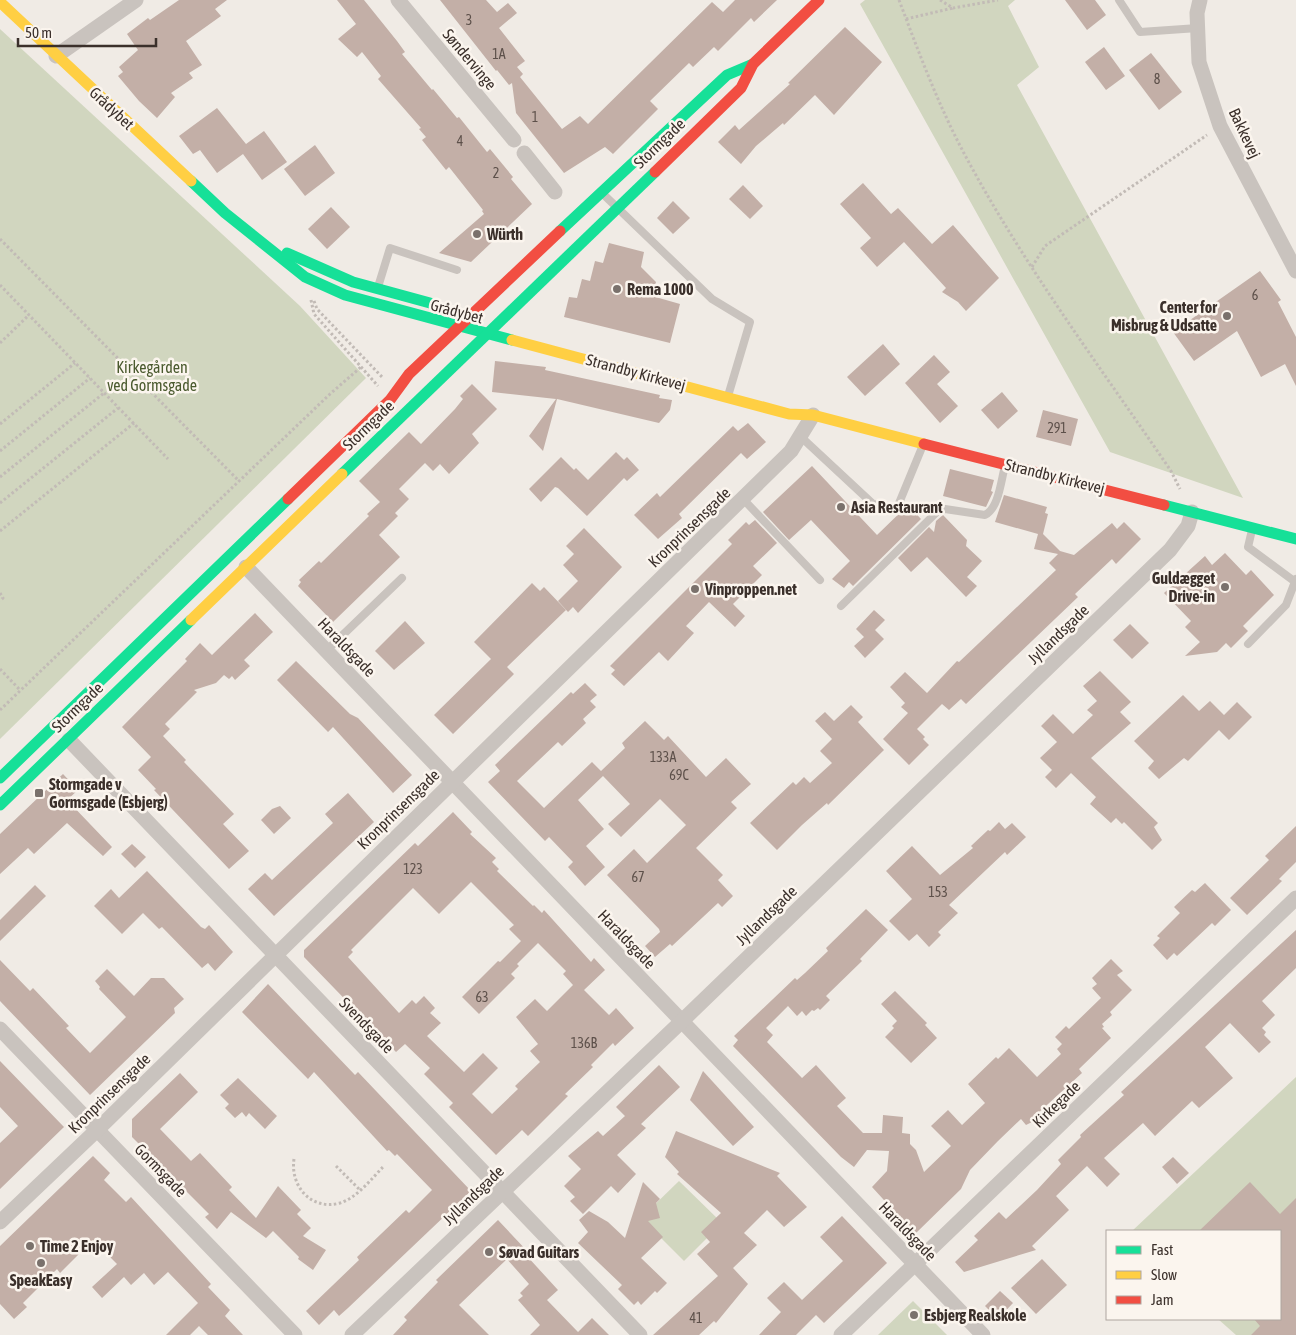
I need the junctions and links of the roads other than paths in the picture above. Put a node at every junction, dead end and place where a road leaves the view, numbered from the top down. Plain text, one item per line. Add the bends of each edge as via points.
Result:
1 (136, 0) edge
2 (398, 0) edge
3 (819, 0) edge
4 (1119, 0) edge
5 (1200, 0) edge
6 (0, 2) edge
7 (1198, 28) junction
8 (56, 56) junction
9 (753, 64) junction
10 (514, 140) dead end
11 (524, 154) dead end
12 (555, 192) dead end
13 (604, 195) junction
14 (616, 208) junction
15 (225, 213) junction
16 (457, 270) dead end
17 (1296, 271) edge
18 (378, 289) junction
19 (373, 303) junction
20 (500, 305) dead end
21 (442, 307) dead end
22 (466, 313) junction
23 (486, 318) junction
24 (504, 323) junction
25 (459, 326) junction
26 (483, 332) junction
27 (728, 396) junction
28 (792, 402) dead end
29 (813, 415) junction
30 (801, 437) junction
31 (923, 443) junction
32 (1005, 464) junction
33 (743, 499) junction
34 (1192, 512) junction
35 (1252, 528) junction
36 (1296, 539) edge
37 (246, 567) junction
38 (402, 578) dead end
39 (820, 580) dead end
40 (1295, 580) edge
41 (841, 606) dead end
42 (1248, 644) dead end
43 (326, 651) junction
44 (69, 740) junction
45 (0, 778) edge
46 (451, 781) junction
47 (0, 806) edge
48 (1296, 898) edge
49 (275, 954) junction
50 (682, 1021) junction
51 (0, 1029) edge
52 (98, 1129) junction
53 (502, 1192) junction
54 (0, 1222) edge
55 (915, 1264) junction
56 (295, 1335) edge
57 (352, 1335) edge
58 (640, 1335) edge
59 (841, 1335) edge
60 (983, 1335) edge

1 - 8 street
2 - 10 street, Søndervinge
3 - 9 street, Stormgade
4 - 7 lane via 1140,32
5 - 7 street, Bakkevej
6 - 8 street, Grådybet
7 - 17 street, Bakkevej via 1199,62 1220,126
8 - 15 street, Grådybet
9 - 13 street, Stormgade via 727,75 655,144 627,180
9 - 14 street, Stormgade via 741,88
11 - 12 street
13 - 14 lane
13 - 20 street
13 - 22 street, Stormgade
14 - 24 street, Stormgade
14 - 27 lane via 712,299 750,322
15 - 18 street, Grådybet via 286,252
15 - 19 street, Grådybet via 305,277 345,295
16 - 18 lane via 390,248
18 - 19 lane
18 - 21 street, Grådybet
19 - 25 street, Grådybet
22 - 23 street, Grådybet
22 - 25 street, Stormgade
22 - 26 street via 479,322
23 - 24 street, Grådybet
23 - 26 street
24 - 26 street, Stormgade
25 - 26 street, Strandby Kirkevej
25 - 45 street, Stormgade via 410,374 394,396
26 - 27 street, Strandby Kirkevej
26 - 37 street, Stormgade
27 - 29 street, Strandby Kirkevej via 789,414
28 - 29 street, Strandby Kirkevej
29 - 30 street, Kronprinsensgade
29 - 31 street, Strandby Kirkevej
30 - 31 lane via 873,504 897,508
30 - 33 street, Kronprinsensgade
31 - 32 street, Strandby Kirkevej
32 - 34 street, Strandby Kirkevej
32 - 41 lane via 994,507 989,513 939,510
33 - 39 lane
33 - 46 street, Kronprinsensgade
34 - 35 street, Strandby Kirkevej
34 - 50 street, Jyllandsgade via 1188,526 1170,550
35 - 36 street, Strandby Kirkevej
35 - 40 lane via 1248,548
37 - 43 street, Haraldsgade
37 - 44 street, Stormgade
38 - 43 lane
40 - 42 lane via 1286,606
43 - 46 street, Haraldsgade
44 - 47 street, Stormgade
44 - 49 street, Svendsgade
46 - 49 street, Kronprinsensgade
46 - 50 street, Haraldsgade
48 - 55 street, Kirkegade
49 - 52 street, Kronprinsensgade
49 - 53 street, Svendsgade
50 - 53 street, Jyllandsgade
50 - 55 street, Haraldsgade
51 - 52 street, Gormsgade
52 - 54 street, Kronprinsensgade
52 - 56 street, Gormsgade
53 - 57 street, Jyllandsgade
53 - 58 street, Svendsgade
55 - 59 street, Kirkegade
55 - 60 street, Haraldsgade

